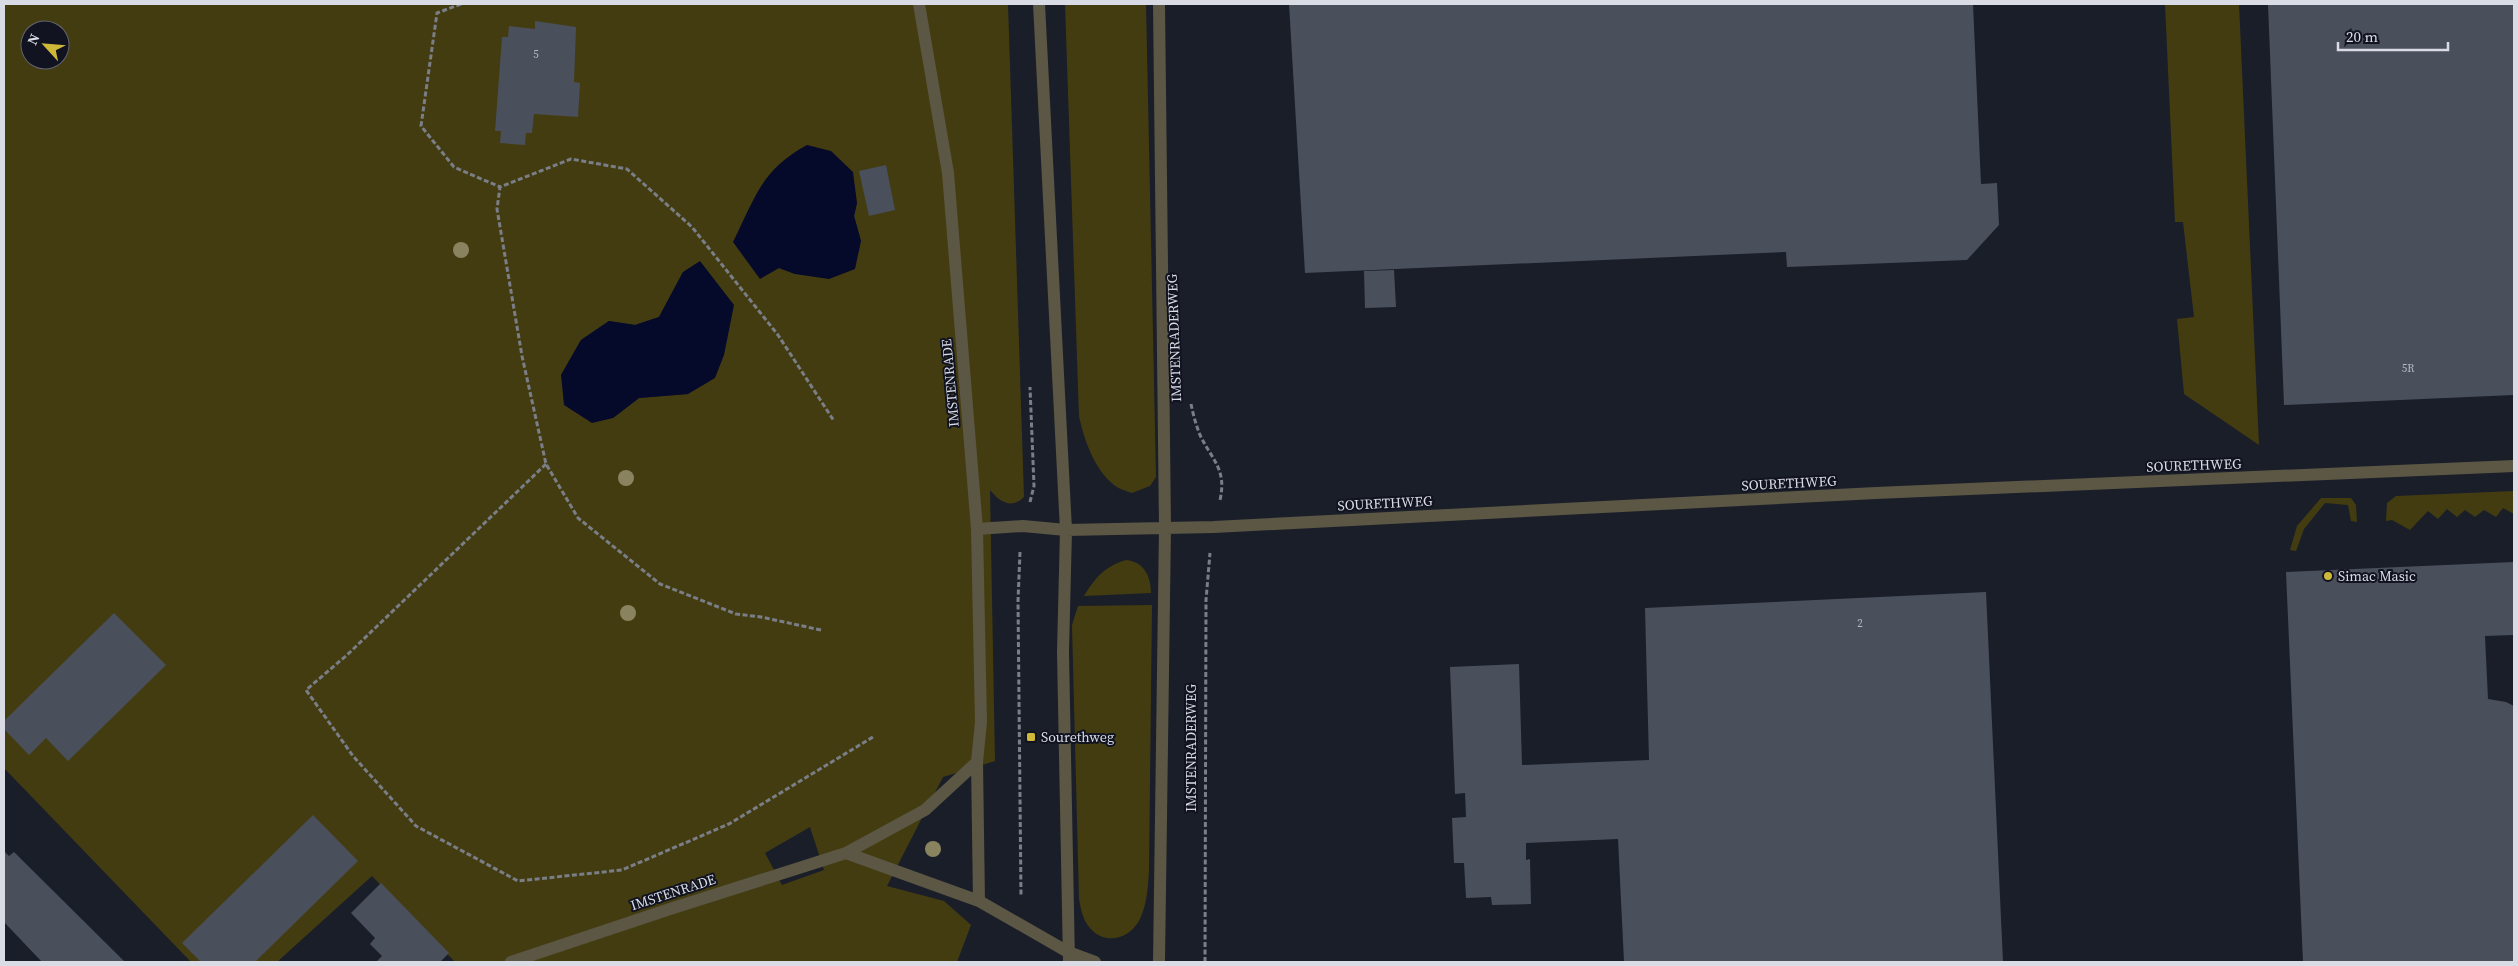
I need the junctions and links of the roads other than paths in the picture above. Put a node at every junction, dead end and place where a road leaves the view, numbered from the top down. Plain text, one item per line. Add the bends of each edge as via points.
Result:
1 (919, 4) edge
2 (1039, 4) edge
3 (1159, 4) edge
4 (2514, 466) edge
5 (1165, 528) junction
6 (977, 529) junction
7 (1066, 530) junction
8 (978, 762) junction
9 (846, 853) junction
10 (979, 901) junction
11 (1068, 957) edge
12 (511, 962) edge
13 (1095, 962) edge
14 (1159, 962) edge

1 - 6 street, IMSTENRADE via 948,173
2 - 7 street
3 - 5 street, IMSTENRADERWEG
4 - 5 street, SOURETHWEG
5 - 7 street, SOURETHWEG
5 - 14 street, IMSTENRADERWEG
6 - 7 street, SOURETHWEG via 1023,526
6 - 8 street, IMSTENRADE via 981,722
7 - 11 street via 1063,652
8 - 9 street, IMSTENRADE via 926,810
8 - 10 street, IMSTENRADE
9 - 10 street
9 - 12 street, IMSTENRADE
10 - 11 street
11 - 13 street

